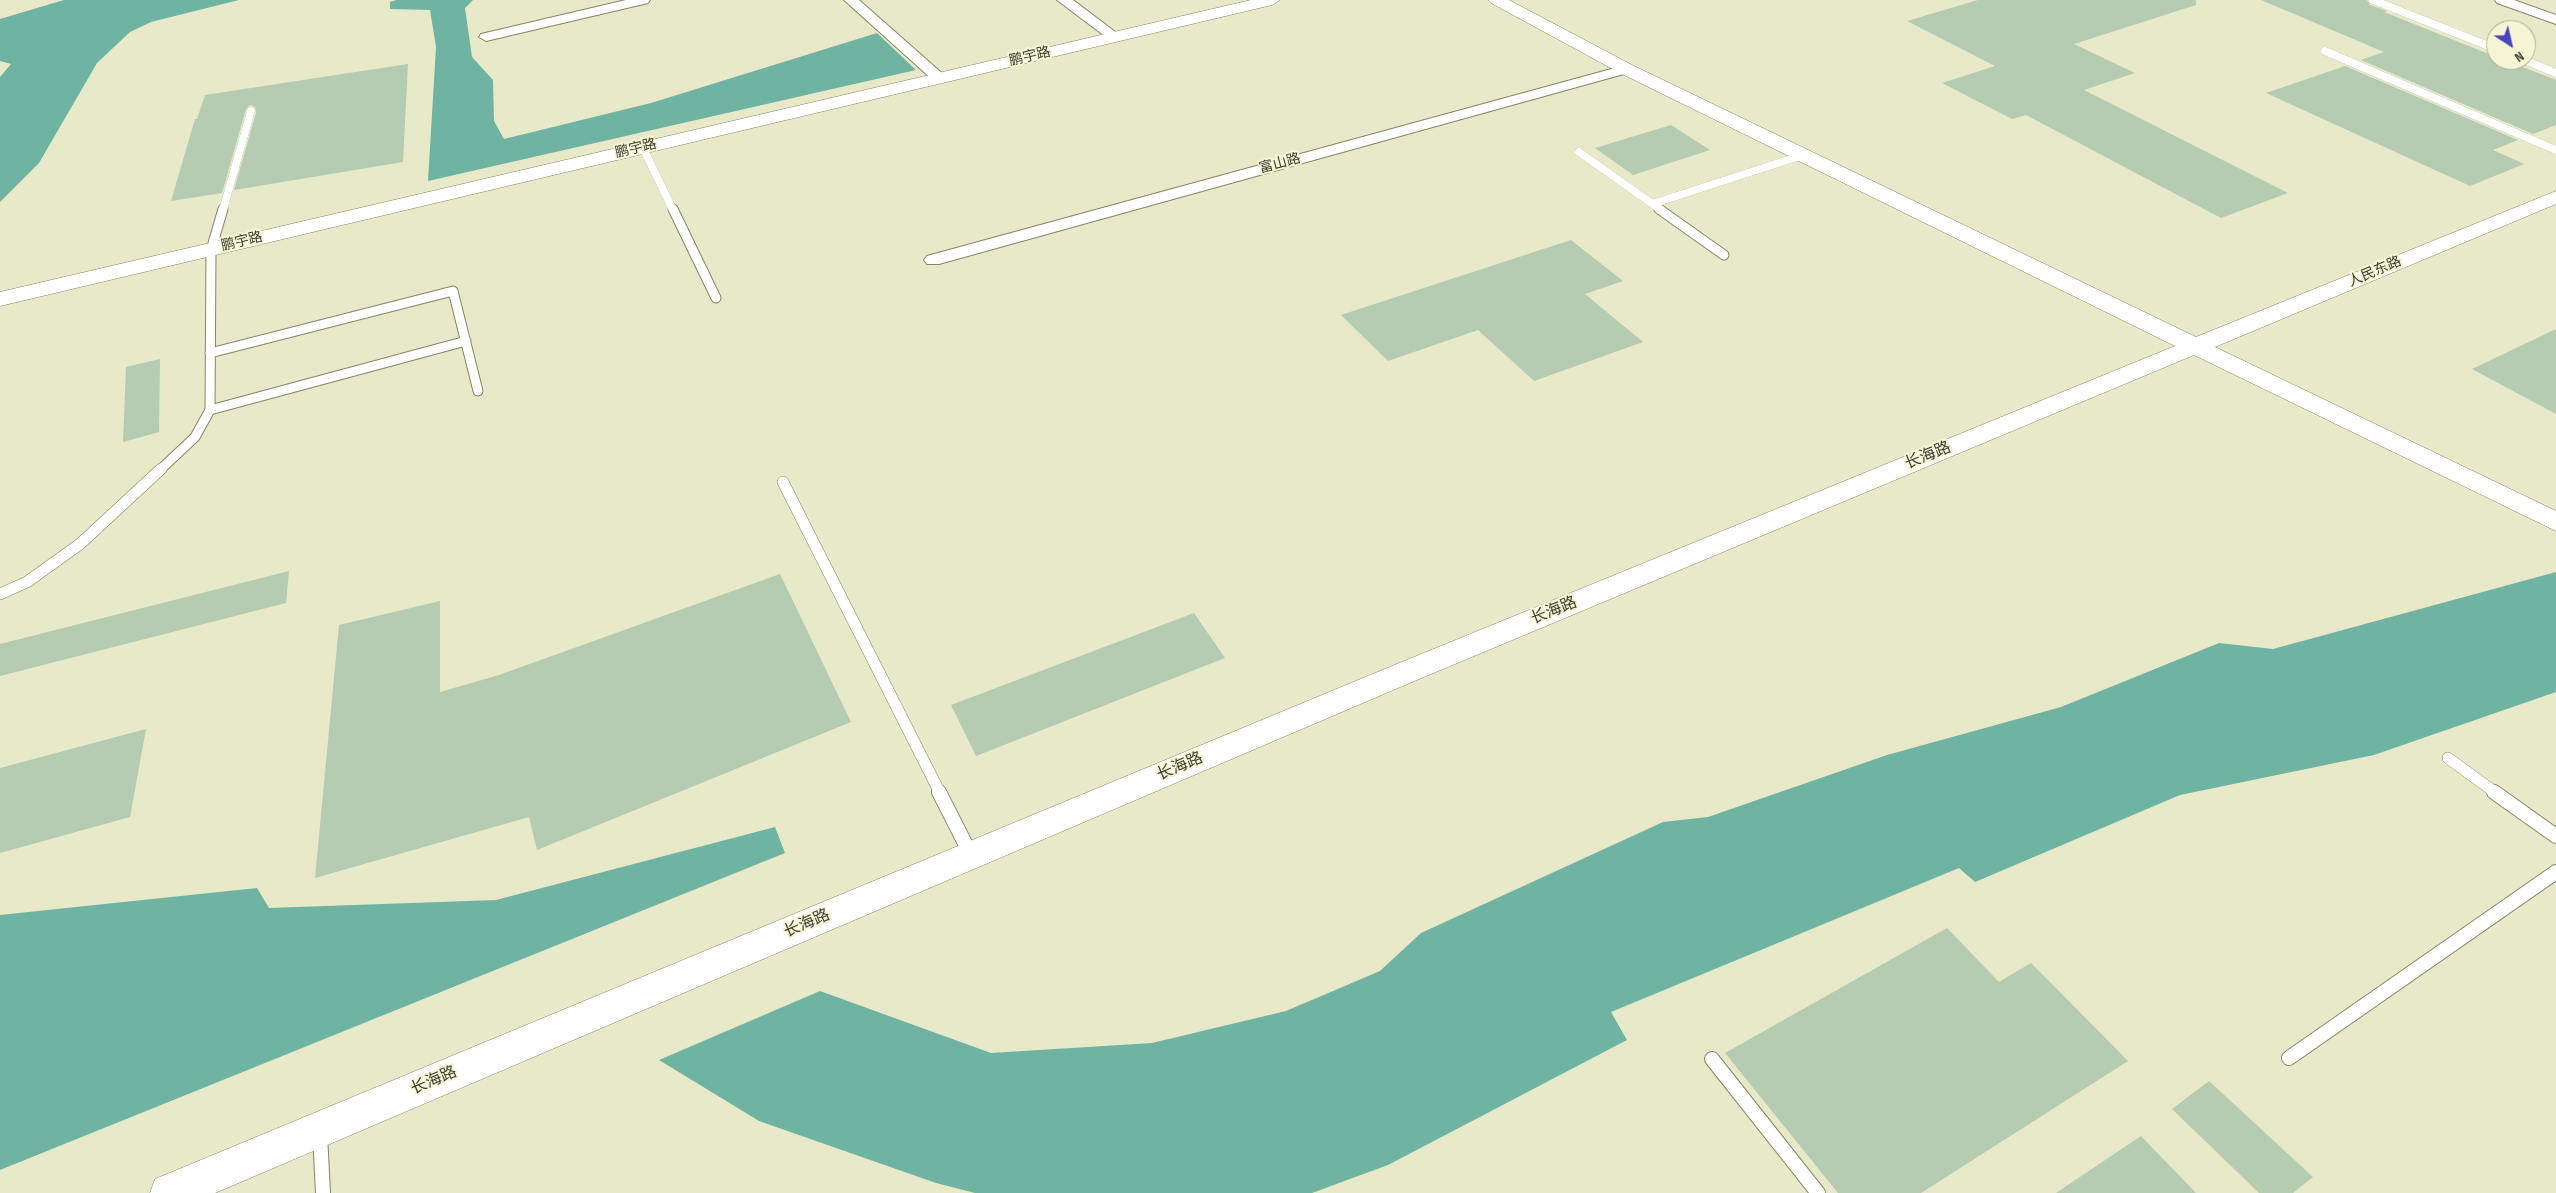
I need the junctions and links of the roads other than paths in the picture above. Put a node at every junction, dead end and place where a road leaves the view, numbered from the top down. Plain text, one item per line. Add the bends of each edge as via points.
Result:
1 (643, 0) edge
2 (851, 0) edge
3 (1064, 0) edge
4 (1272, 0) edge
5 (1498, 0) edge
6 (2372, 0) edge
7 (2502, 0) edge
8 (2556, 20) edge
9 (486, 37) dead end
10 (1114, 37) junction
11 (2486, 45) edge
12 (2326, 51) dead end
13 (2536, 64) edge
14 (1626, 69) junction
15 (2556, 72) edge
16 (939, 78) junction
17 (251, 111) dead end
18 (643, 148) junction
19 (2556, 150) edge
20 (1579, 152) dead end
21 (1803, 155) junction
22 (2556, 197) edge
23 (1652, 204) junction
24 (210, 250) junction
25 (1724, 255) dead end
26 (933, 260) dead end
27 (716, 298) dead end
28 (0, 299) edge
29 (466, 341) junction
30 (2194, 347) junction
31 (210, 353) junction
32 (478, 391) dead end
33 (210, 410) junction
34 (783, 482) dead end
35 (2556, 522) edge
36 (0, 594) edge
37 (2448, 758) dead end
38 (2556, 836) edge
39 (971, 855) junction
40 (2556, 872) edge
41 (2289, 1058) dead end
42 (1712, 1060) dead end
43 (320, 1130) junction
44 (169, 1193) edge
45 (323, 1193) edge
46 (1818, 1193) edge

1 - 9 street
2 - 16 street
3 - 10 street
4 - 10 street, 鹏宇路
5 - 14 street
6 - 11 lane
7 - 8 street
10 - 16 street, 鹏宇路
12 - 19 lane
13 - 15 lane
14 - 21 street
14 - 26 street, 富山路
16 - 18 street, 鹏宇路
17 - 24 lane
18 - 24 street, 鹏宇路
18 - 27 lane
20 - 23 lane
21 - 23 lane
21 - 30 street
22 - 30 street, 人民东路
23 - 25 lane
24 - 28 street, 鹏宇路
24 - 31 lane
29 - 31 lane via 453,292
29 - 32 lane
29 - 33 lane
30 - 35 street
30 - 39 street, 长海路 via 1393,677
31 - 33 lane
33 - 36 lane via 195,437 80,544 26,582
34 - 39 lane
37 - 38 lane
39 - 43 street, 长海路
40 - 41 lane
42 - 46 lane
43 - 44 street, 长海路
43 - 45 lane

